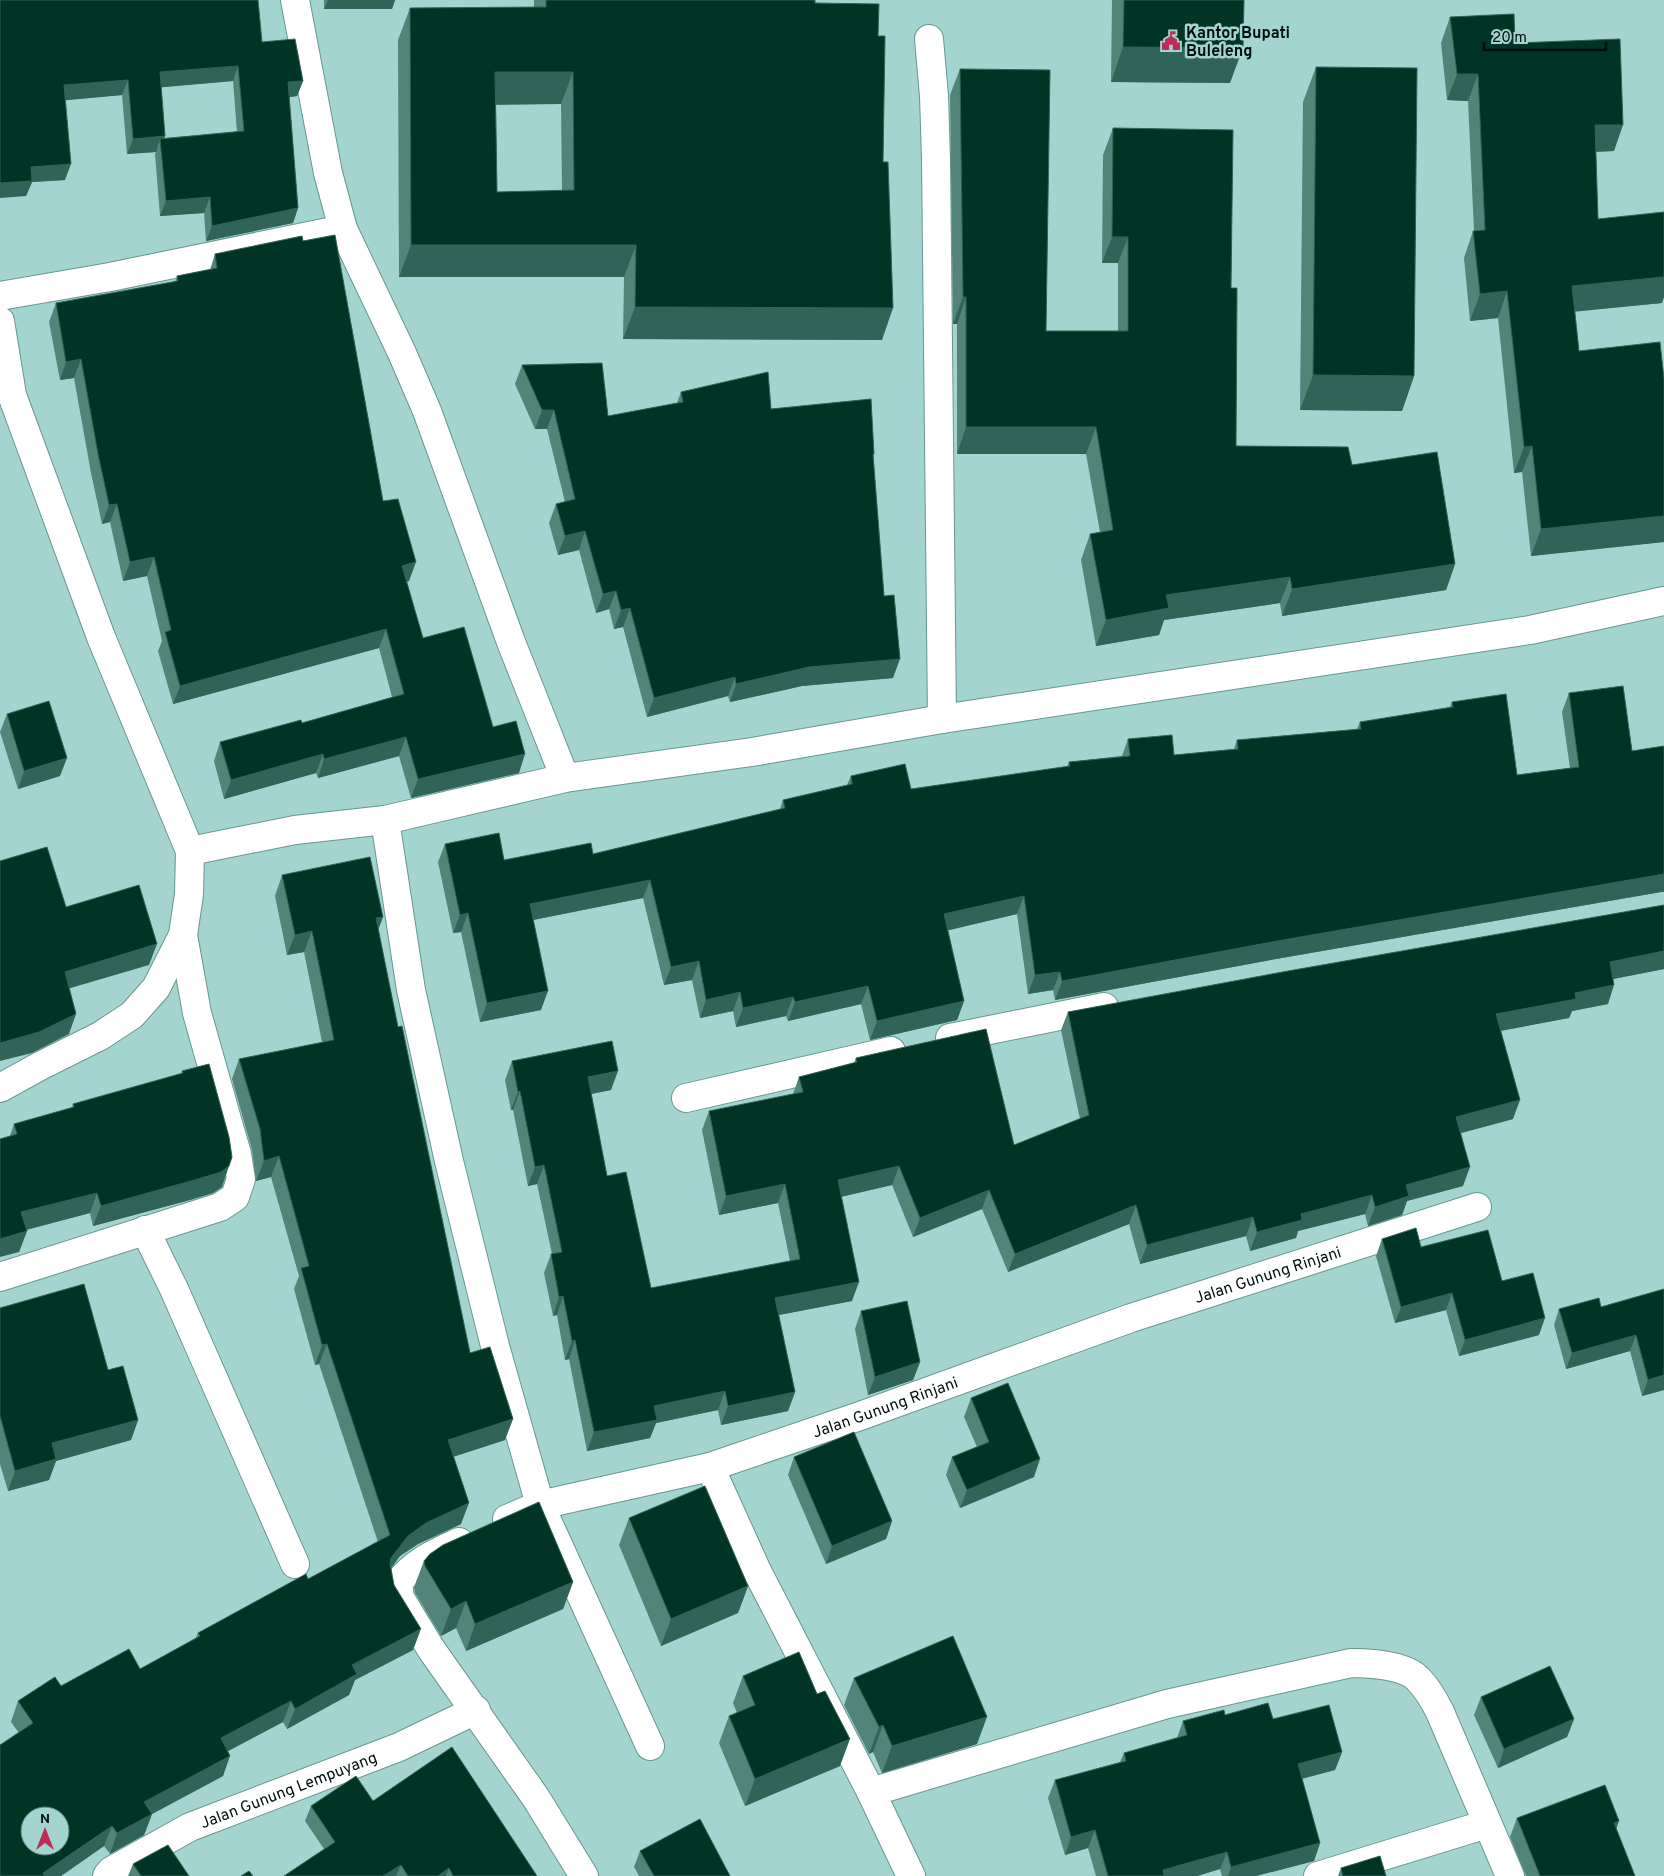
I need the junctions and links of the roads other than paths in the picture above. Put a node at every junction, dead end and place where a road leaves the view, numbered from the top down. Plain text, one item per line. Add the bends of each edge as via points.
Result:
1 (295, 0) edge
2 (929, 39) dead end
3 (343, 229) junction
4 (0, 296) edge
5 (0, 321) edge
6 (1664, 601) edge
7 (942, 719) junction
8 (566, 778) junction
9 (385, 820) junction
10 (190, 851) junction
11 (183, 936) junction
12 (1132, 1002) edge
13 (0, 1088) edge
14 (686, 1098) dead end
15 (1477, 1207) dead end
16 (145, 1230) junction
17 (0, 1277) edge
18 (710, 1467) junction
19 (540, 1505) junction
20 (295, 1564) dead end
21 (476, 1710) junction
22 (650, 1746) dead end
23 (871, 1792) junction
24 (1487, 1824) junction
25 (576, 1875) edge
26 (107, 1876) edge
27 (911, 1876) edge
28 (1318, 1876) edge
29 (1510, 1876) edge

1 - 3 street via 328,173
2 - 7 street via 936,160
3 - 4 street
3 - 8 street via 427,411 508,633
5 - 10 street via 12,395 101,637
6 - 7 street via 1530,630
7 - 8 street via 752,752
8 - 9 street
9 - 10 street via 295,830
9 - 19 street via 412,990 449,1160 494,1346
10 - 11 street via 189,894
11 - 13 street via 156,988 132,1015 100,1036
11 - 16 street via 197,1013 241,1179 234,1197 220,1207
12 - 14 street via 921,1044
15 - 18 street, Jalan Gunung Rinjani via 1131,1318
16 - 17 street
16 - 20 street
18 - 19 street, Jalan Gunung Rinjani
18 - 23 street via 757,1571
19 - 21 street via 425,1558 398,1584 400,1598 426,1641
19 - 22 street
21 - 25 street via 536,1798
21 - 26 street, Jalan Gunung Lempuyang via 399,1747 190,1827
23 - 24 street via 1167,1704 1351,1663 1371,1663 1417,1677 1429,1693
23 - 27 street
24 - 28 street
24 - 29 street

